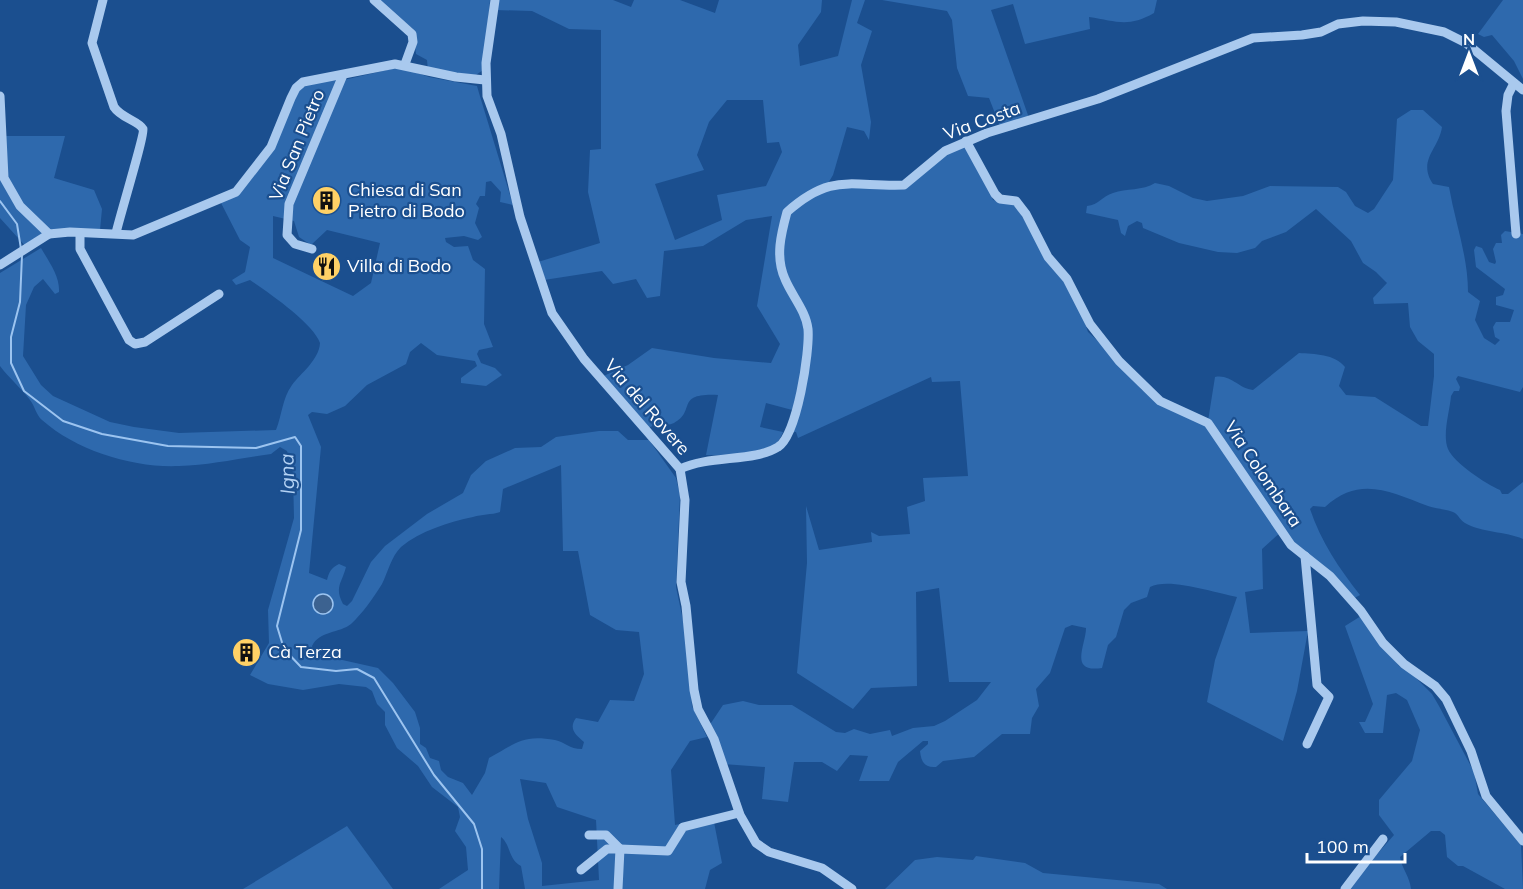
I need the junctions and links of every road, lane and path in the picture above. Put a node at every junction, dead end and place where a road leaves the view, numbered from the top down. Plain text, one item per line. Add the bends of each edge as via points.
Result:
1 (103, 0) edge
2 (374, 0) edge
3 (495, 0) edge
4 (405, 64) junction
5 (343, 75) junction
6 (485, 80) junction
7 (1514, 83) junction
8 (1523, 90) edge
9 (0, 96) edge
10 (966, 141) junction
11 (116, 233) junction
12 (49, 234) junction
13 (80, 234) junction
14 (1516, 234) dead end
15 (312, 249) dead end
16 (0, 265) edge
17 (219, 294) dead end
18 (680, 469) junction
19 (1305, 556) junction
20 (1307, 744) dead end
21 (739, 813) junction
22 (589, 835) dead end
23 (1383, 839) dead end
24 (1523, 841) edge
25 (620, 849) junction
26 (581, 870) dead end
27 (618, 889) edge
28 (852, 889) edge
29 (1345, 889) edge

1 - 11 street via 92,43 114,107 140,125 144,137
2 - 4 street via 412,34
3 - 6 street, Via del Rovere
4 - 5 street, Via San Pietro
4 - 6 street, Via San Pietro
5 - 11 street, Via San Pietro via 303,82 296,88 271,147 236,192 133,236
5 - 15 street, Via San Pietro via 289,204 287,235 295,244
6 - 18 street, Via del Rovere via 520,217 552,313 590,367
7 - 8 street, Via Costa
7 - 10 street, Via Costa via 1466,43 1444,32 1396,22 1363,21 1302,35 1253,38 1098,99
7 - 14 street via 1506,111
9 - 12 street via 4,178 20,206
10 - 18 street, Via Costa via 945,151 904,185 829,185 787,212 780,240 780,263 808,327 804,381 787,438 779,447 766,452 700,461
10 - 19 street, Via Colombara via 995,194 1000,199 1016,201 1026,214 1090,324 1119,361 1160,400 1208,423 1282,534
11 - 13 street, Via San Pietro
12 - 13 street, Via San Pietro
12 - 16 street
13 - 17 street via 80,249 135,345
18 - 21 street, Via del Rovere via 685,500 681,582 694,690 698,710 714,738
19 - 20 street via 1317,685 1329,698
19 - 24 street, Via Colombara via 1357,606 1383,644 1446,699 1471,751 1486,796
21 - 25 street via 683,827 668,851
21 - 28 street, Via del Rovere via 756,843 769,852 822,868
22 - 25 street via 606,835
23 - 29 street
25 - 26 street via 607,849
25 - 27 street

